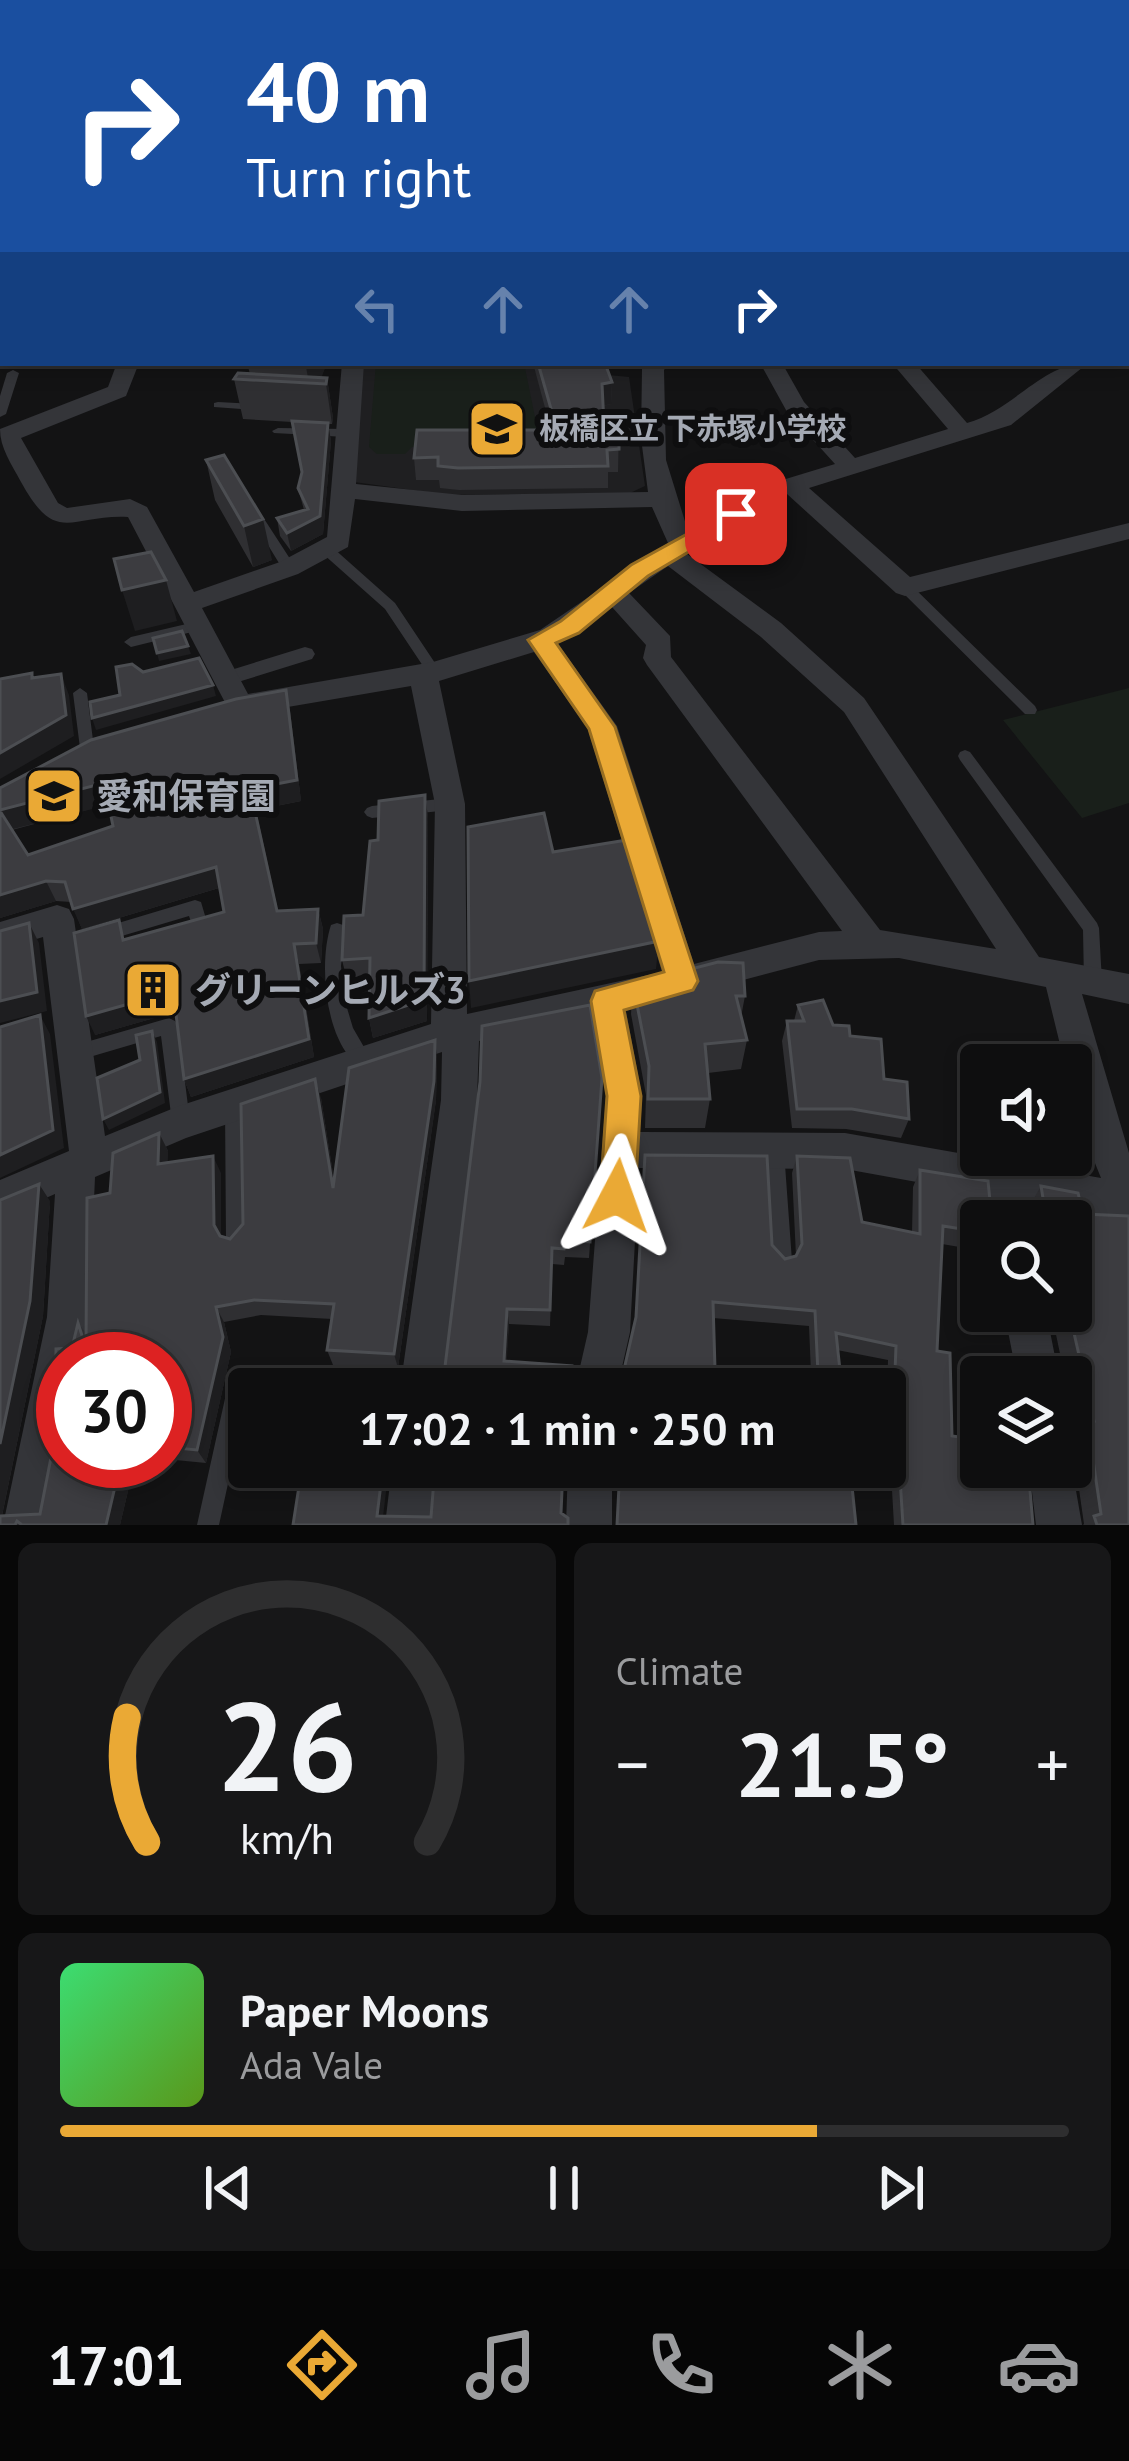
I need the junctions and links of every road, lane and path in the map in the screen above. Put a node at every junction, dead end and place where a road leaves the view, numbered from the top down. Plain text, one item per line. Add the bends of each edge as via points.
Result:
1 (127, 366) edge
2 (352, 366) edge
3 (656, 366) edge
4 (773, 366) edge
5 (906, 366) edge
6 (1067, 366) edge
7 (7, 380) edge
8 (218, 405) dead end
9 (261, 407) edge
10 (340, 418) junction
11 (2, 429) edge
12 (278, 431) dead end
13 (964, 434) junction
14 (850, 466) junction
15 (790, 484) junction
16 (342, 490) junction
17 (244, 495) edge
18 (659, 499) junction
19 (1129, 531) edge
20 (675, 549) junction
21 (327, 550) junction
22 (289, 568) junction
23 (905, 587) junction
24 (613, 592) junction
25 (189, 616) junction
26 (540, 640) junction
27 (130, 642) dead end
28 (305, 653) dead end
29 (429, 673) junction
30 (217, 683) junction
31 (80, 693) dead end
32 (1030, 710) dead end
33 (98, 745) joint
34 (964, 756) dead end
35 (55, 766) edge
36 (450, 804) junction
37 (372, 812) dead end
38 (201, 929) edge
39 (337, 930) dead end
40 (0, 936) edge
41 (869, 943) junction
42 (62, 947) junction
43 (1060, 976) junction
44 (682, 981) junction
45 (1129, 989) edge
46 (607, 1001) junction
47 (455, 1033) junction
48 (73, 1054) junction
49 (363, 1061) junction
50 (234, 1103) junction
51 (181, 1122) junction
52 (620, 1150) junction
53 (775, 1151) junction
54 (82, 1164) junction
55 (999, 1178) junction
56 (0, 1199) edge
57 (1004, 1200) edge
58 (1129, 1200) edge
59 (236, 1241) edge
60 (782, 1261) edge
61 (417, 1368) edge
62 (601, 1368) edge
63 (228, 1435) edge
64 (412, 1488) edge
65 (590, 1488) edge
66 (1054, 1488) edge
67 (26, 1525) edge
68 (208, 1525) edge
69 (408, 1525) edge
70 (589, 1525) edge
71 (1060, 1525) edge

1 - 11 street via 118,392
2 - 10 street
3 - 18 street via 650,428
4 - 14 street via 794,405
5 - 13 street
6 - 13 street via 1029,405
7 - 11 lane
8 - 9 lane
10 - 12 lane
10 - 16 street
11 - 25 street via 48,508 63,516 138,512
13 - 14 street
14 - 15 street
15 - 20 street
15 - 23 street
16 - 18 street via 462,503
16 - 21 street via 343,531
17 - 22 lane
18 - 20 street
19 - 23 street
20 - 24 street
20 - 43 street via 854,704
21 - 22 street
21 - 29 lane via 390,606
22 - 25 street
23 - 32 lane
24 - 26 street
24 - 41 street via 660,643 657,658
25 - 27 lane
25 - 30 street
26 - 29 street
26 - 44 street via 602,727
28 - 30 street
29 - 30 street
29 - 36 street
31 - 33 lane
33 - 35 street
34 - 43 lane via 1091,928
36 - 37 lane
36 - 47 street
38 - 42 lane via 195,907
39 - 49 lane via 331,989
40 - 42 street via 57,919
41 - 43 street
41 - 44 street via 819,946
42 - 48 street via 56,1021
43 - 45 street
43 - 58 street via 1099,1126
44 - 46 street
46 - 47 street
46 - 52 street via 624,1096
47 - 49 street
47 - 61 street via 459,1100
48 - 51 lane via 169,1025
48 - 54 street
49 - 50 street
50 - 51 street
50 - 59 lane
51 - 54 street
52 - 53 street
52 - 62 street
53 - 55 street via 845,1151
53 - 60 lane
54 - 56 street
54 - 67 street via 68,1317
55 - 57 street
55 - 58 street
63 - 68 lane
64 - 69 street
65 - 70 street
66 - 71 street

